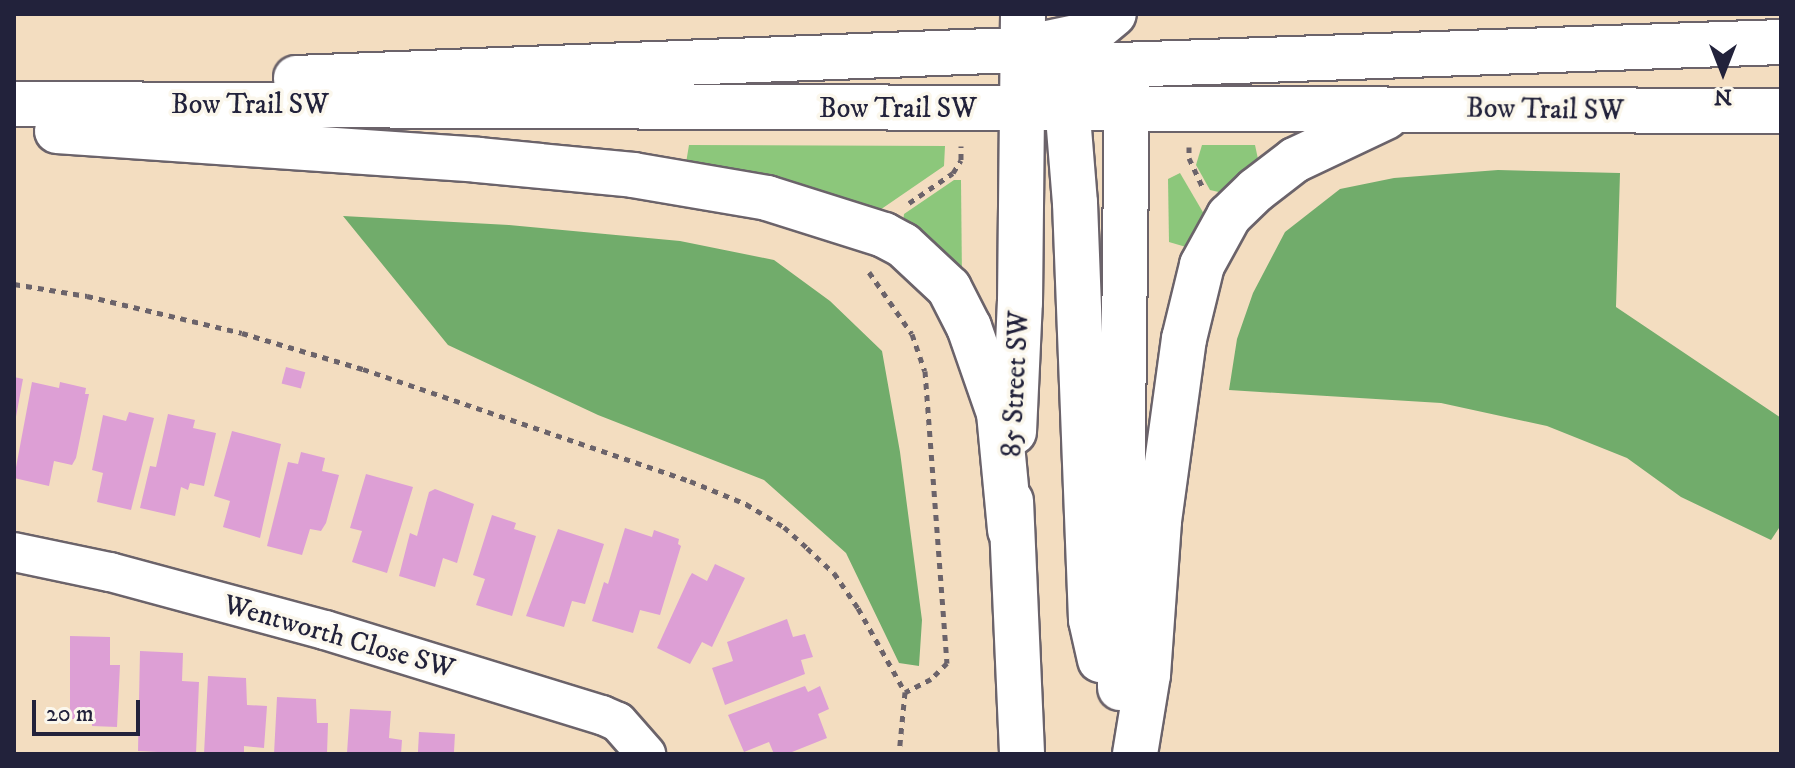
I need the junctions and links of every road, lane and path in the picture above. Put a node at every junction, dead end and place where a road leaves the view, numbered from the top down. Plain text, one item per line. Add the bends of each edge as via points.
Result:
1 (1077, 42) edge
2 (1781, 42) edge
3 (14, 91) edge
4 (14, 104) edge
5 (1410, 108) junction
6 (1023, 109) junction
7 (1127, 109) junction
8 (1781, 111) edge
9 (14, 128) edge
10 (1189, 158) dead end
11 (961, 160) dead end
12 (1205, 193) dead end
13 (911, 201) dead end
14 (871, 259) dead end
15 (14, 284) edge
16 (1010, 530) junction
17 (14, 552) edge
18 (905, 692) junction
19 (1125, 749) edge
20 (646, 754) edge
21 (899, 754) edge
22 (1022, 754) edge

1 - 2 main road
1 - 3 main road
1 - 6 main road, 85 Street SW
1 - 6 main road, Bow Trail SW
1 - 7 main road
1 - 7 main road, Bow Trail SW
1 - 19 main road via 1091,620
4 - 6 main road, Bow Trail SW
5 - 7 main road, Bow Trail SW
5 - 8 main road, Bow Trail SW
5 - 19 main road via 1362,125 1295,160 1229,216 1202,265 1179,369 1159,521 1148,675
6 - 16 main road, 85 Street SW
7 - 19 main road
9 - 16 main road via 633,175 767,198 884,235 903,245 949,288 969,327 999,413
10 - 12 path
11 - 13 path via 953,173
14 - 18 path via 869,272 912,334 925,371 947,663 931,679
15 - 18 path via 242,333 363,369 746,504 784,527 834,573
16 - 22 main road, 85 Street SW
17 - 20 street, Wentworth Close SW via 325,630 602,715 618,722
18 - 21 path

